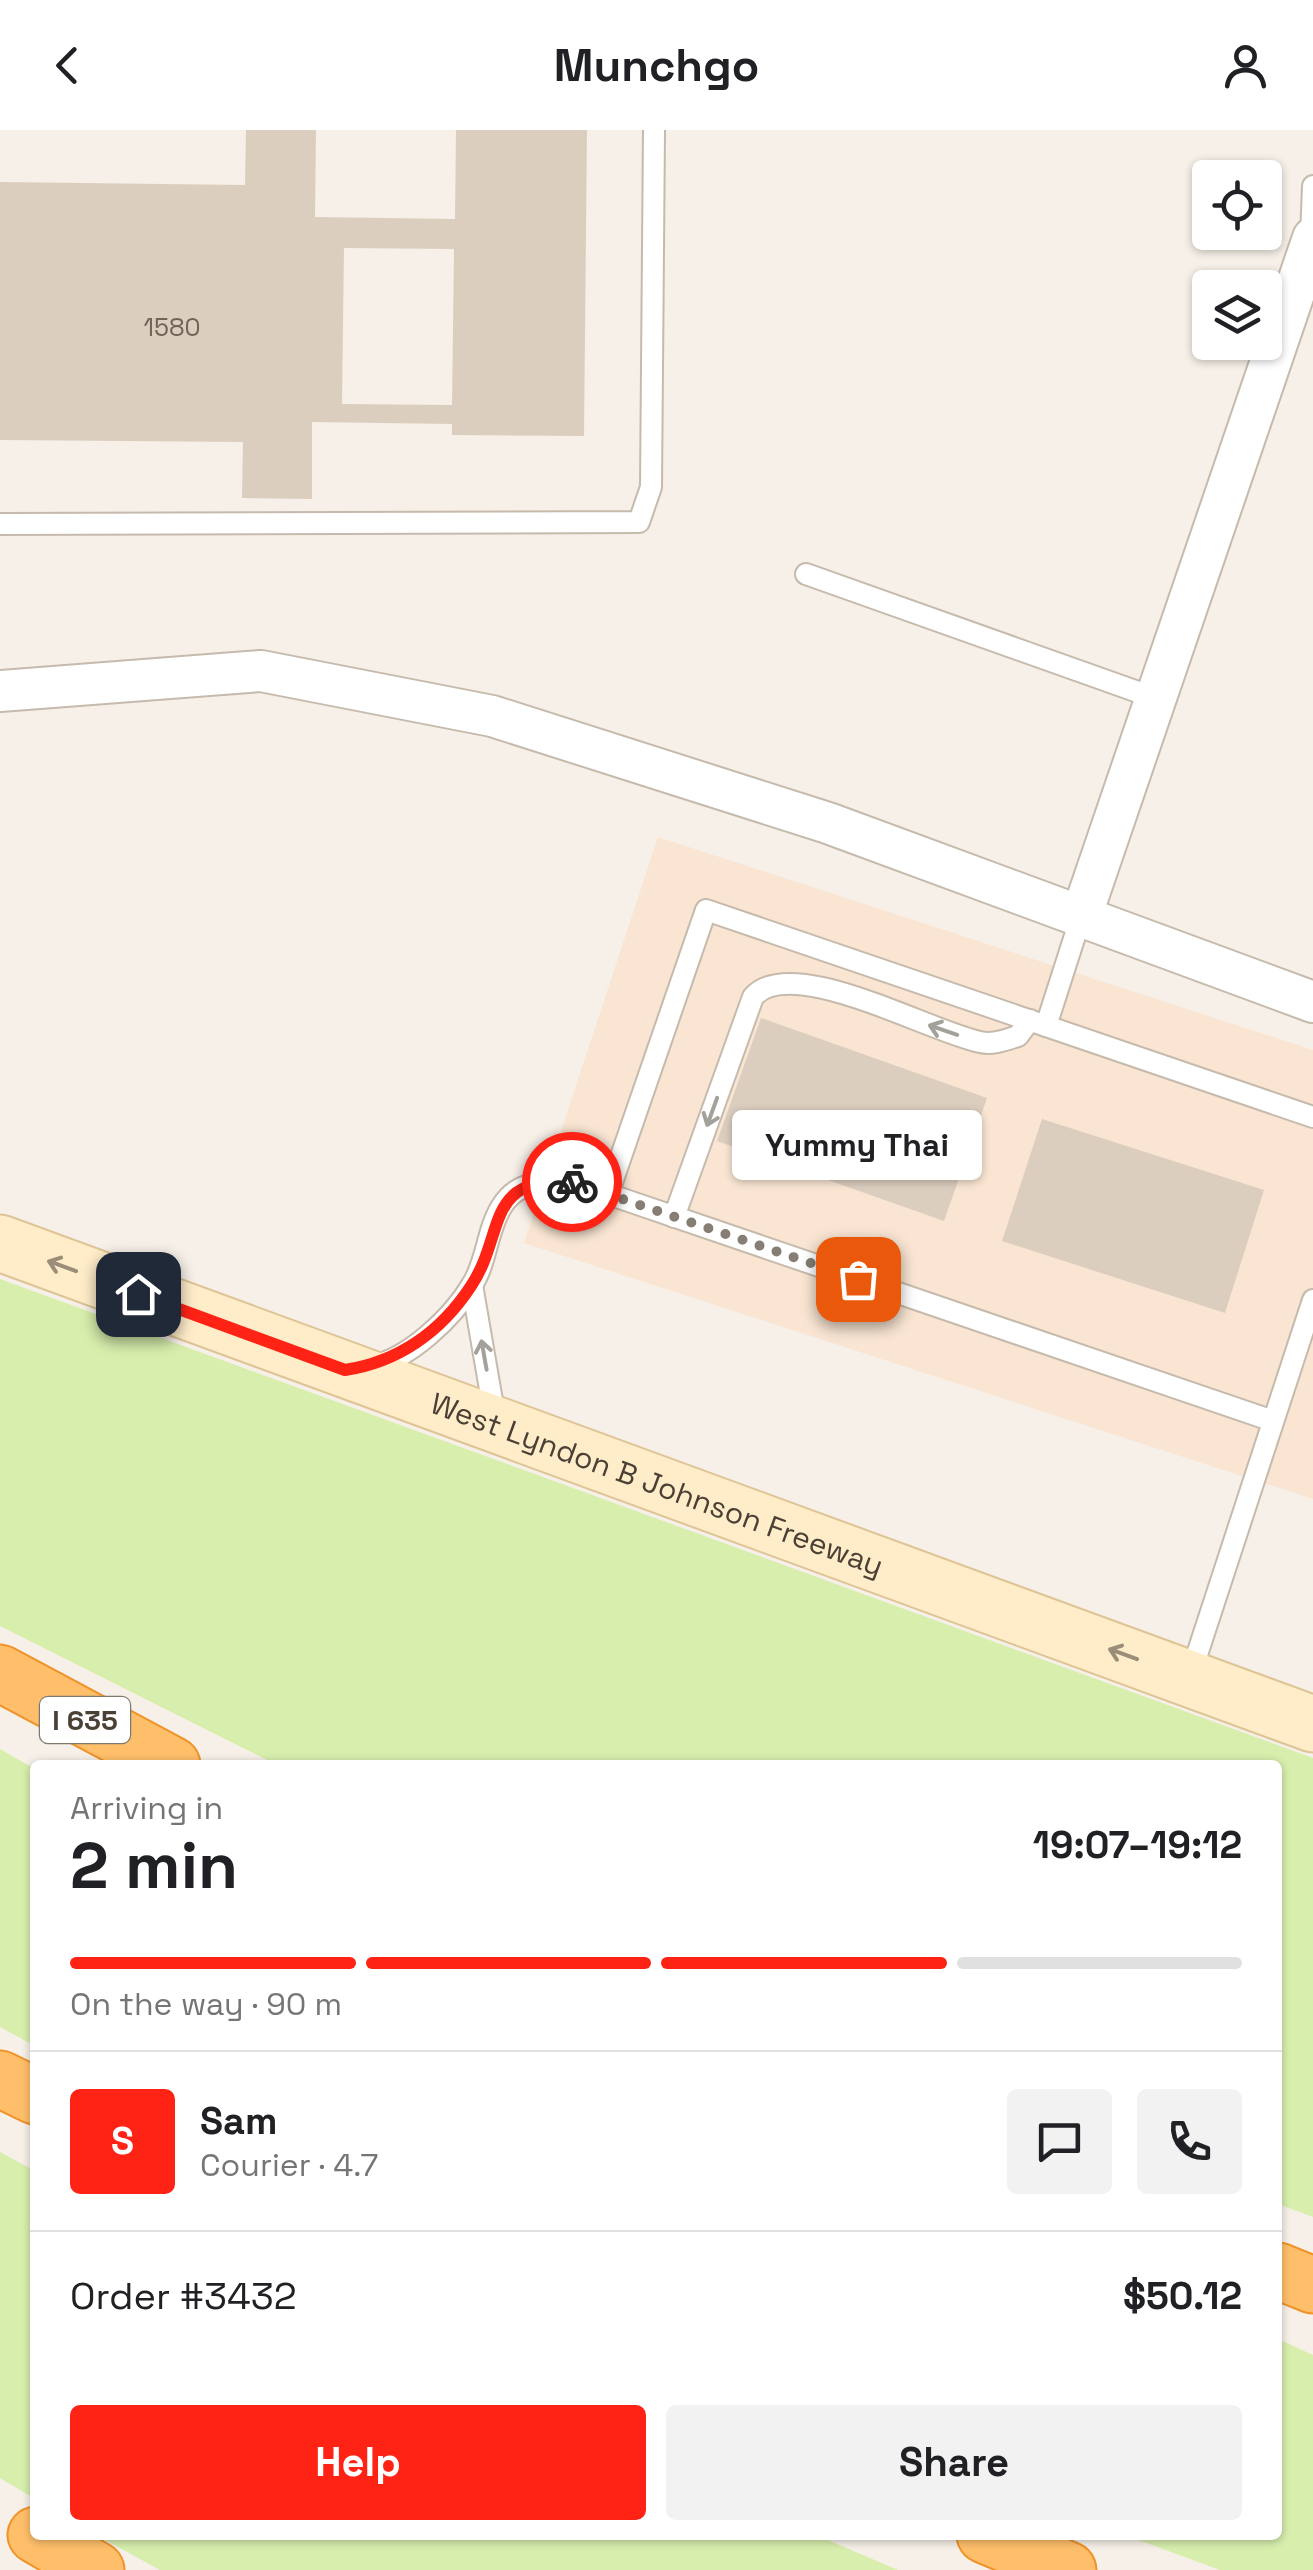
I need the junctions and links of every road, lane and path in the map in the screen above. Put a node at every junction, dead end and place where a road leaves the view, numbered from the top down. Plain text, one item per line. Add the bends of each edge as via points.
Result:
1 (654, 130) edge
2 (1313, 186) edge
3 (1312, 238) edge
4 (0, 524) edge
5 (806, 574) dead end
6 (0, 690) edge
7 (1155, 698) junction
8 (1081, 917) junction
9 (1313, 1002) edge
10 (1038, 1023) junction
11 (1313, 1117) edge
12 (608, 1194) junction
13 (674, 1217) junction
14 (0, 1243) edge
15 (472, 1285) junction
16 (1313, 1300) edge
17 (345, 1370) junction
18 (1273, 1421) junction
19 (496, 1425) junction
20 (0, 1673) edge
21 (1189, 1678) junction
22 (1313, 1724) edge
23 (163, 1760) edge
24 (0, 2079) edge
25 (30, 2094) edge
26 (1282, 2272) edge
27 (1313, 2284) edge
28 (0, 2514) edge
29 (30, 2532) edge
30 (45, 2540) edge
31 (997, 2540) edge
32 (96, 2570) edge
33 (1068, 2570) edge

1 - 4 lane via 651,487 640,522
2 - 3 lane
3 - 7 street
5 - 7 lane
6 - 8 street via 261,671 492,716 828,823
7 - 8 street
8 - 9 street
8 - 10 lane
10 - 11 lane
10 - 12 lane via 706,910
10 -> 13 lane via 1018,1036 982,1043 820,988 791,981 760,989
12 - 13 lane
12 - 15 lane via 550,1181 521,1190 502,1204
13 - 18 lane
17 -> 14 main road, West Lyndon B Johnson Freeway
15 - 17 lane via 405,1353
19 -> 15 lane
16 - 18 lane
17 - 19 main road, West Lyndon B Johnson Freeway
18 - 21 lane
21 -> 19 main road, West Lyndon B Johnson Freeway
20 - 23 highway, I 635
21 - 22 main road, West Lyndon B Johnson Freeway
24 - 25 highway
26 - 27 highway
28 - 29 highway
30 - 32 highway
31 - 33 highway

